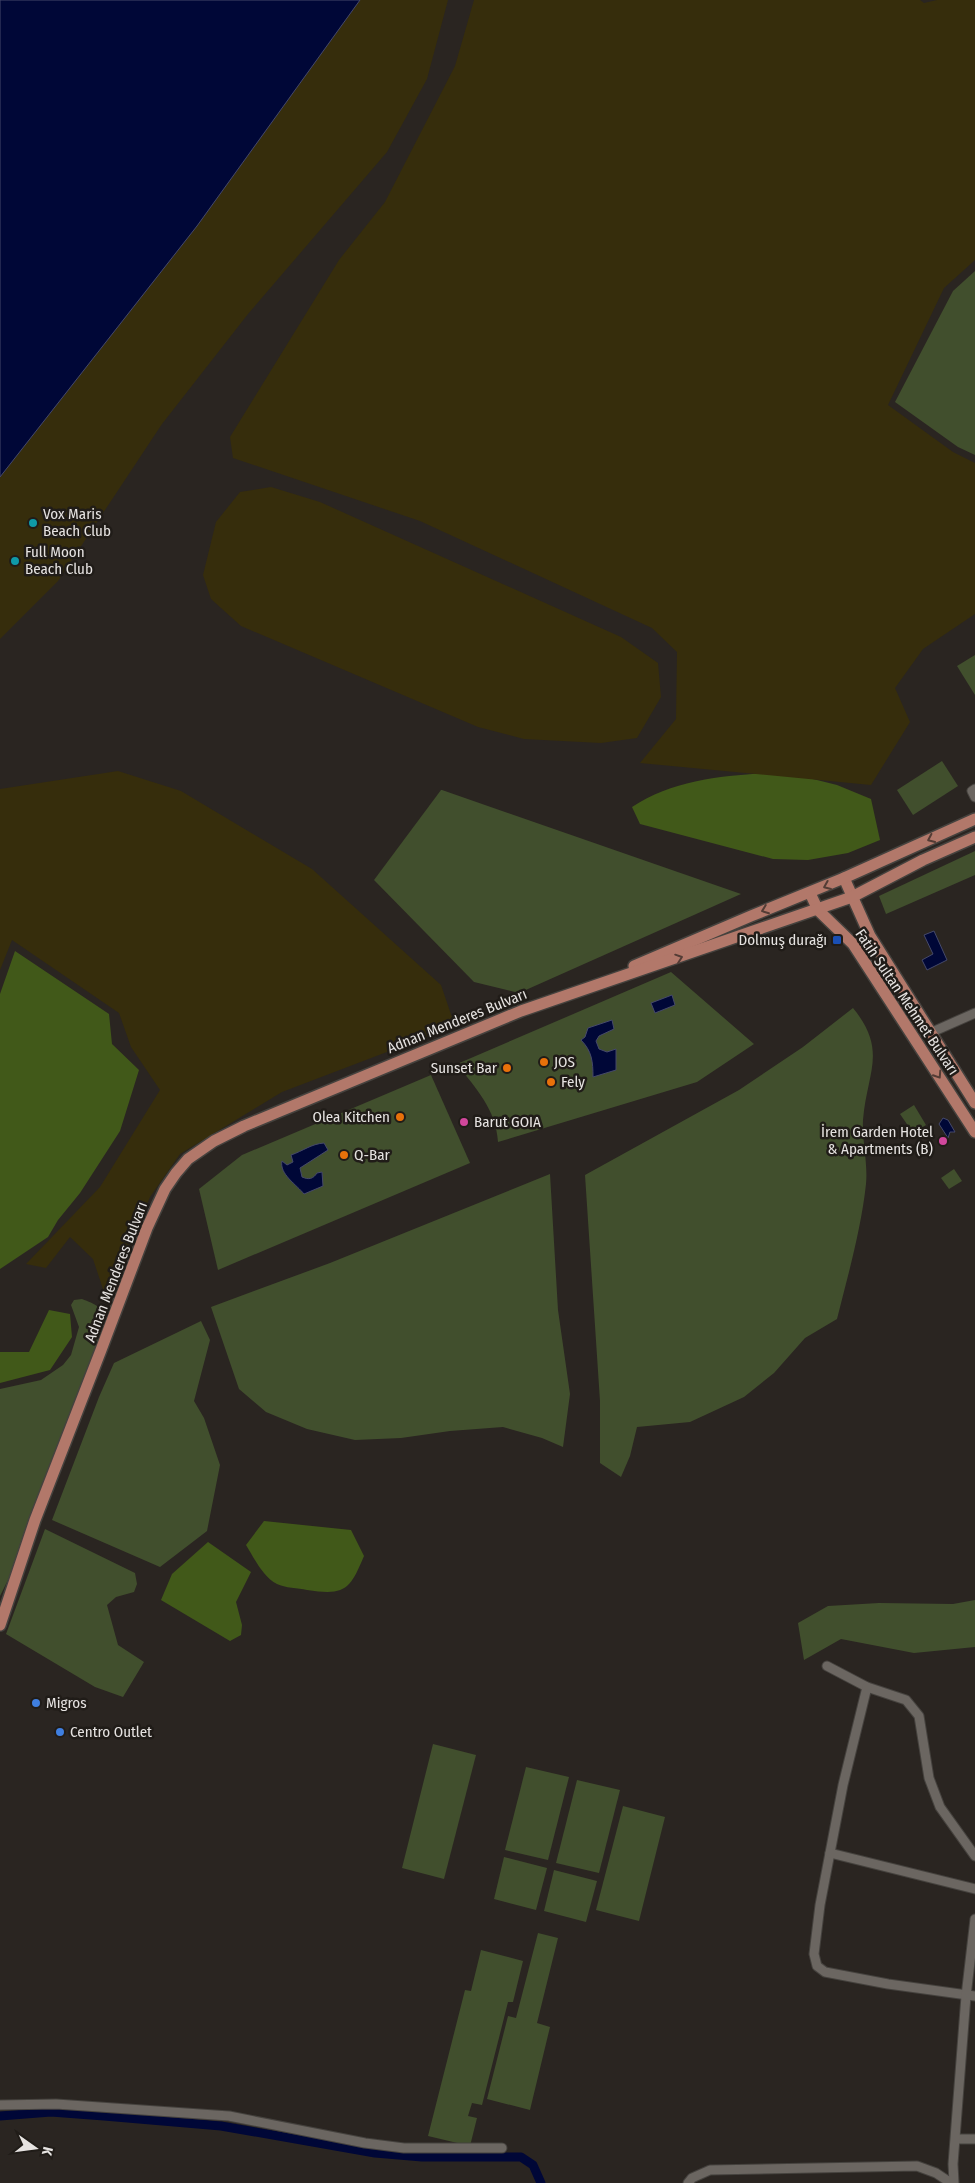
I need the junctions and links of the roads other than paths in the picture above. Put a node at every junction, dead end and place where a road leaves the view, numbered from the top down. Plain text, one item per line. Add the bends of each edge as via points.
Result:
1 (975, 789) edge
2 (975, 797) edge
3 (975, 819) edge
4 (975, 837) edge
5 (844, 878) junction
6 (810, 893) junction
7 (852, 897) junction
8 (818, 910) junction
9 (599, 982) junction
10 (975, 1014) edge
11 (930, 1033) junction
12 (975, 1103) edge
13 (975, 1132) edge
14 (0, 1625) edge
15 (827, 1666) dead end
16 (867, 1687) junction
17 (830, 1853) junction
18 (975, 1856) edge
19 (975, 1889) edge
20 (975, 1919) edge
21 (971, 1996) edge
22 (0, 2104) edge
23 (956, 2139) junction
24 (975, 2139) edge
25 (502, 2148) dead end
26 (688, 2183) edge
27 (953, 2183) edge

1 - 2 street via 972,791
3 -> 5 main road
4 - 7 main road
5 -> 6 main road, Adnan Menderes Bulvarı
5 - 7 main road, Fatih Sultan Mehmet Bulvarı
6 - 8 main road, Fatih Sultan Mehmet Bulvarı
6 -> 9 main road, Adnan Menderes Bulvarı
7 - 8 main road, Adnan Menderes Bulvarı
7 - 11 main road, Fatih Sultan Mehmet Bulvarı via 870,936
9 -> 8 main road, Adnan Menderes Bulvarı via 656,966
8 -> 13 main road, Fatih Sultan Mehmet Bulvarı via 853,944
9 - 14 main road, Adnan Menderes Bulvarı via 244,1126 188,1159 165,1189 146,1228 102,1350 34,1520
10 - 11 street
11 - 12 main road, Fatih Sultan Mehmet Bulvarı
15 - 16 street
16 - 17 street
16 - 18 street via 906,1700 919,1716 928,1778 940,1807
17 - 19 street
17 - 21 street via 816,1934 814,1954 817,1966 825,1972
20 - 21 street
21 - 23 street
22 - 25 street via 56,2104 229,2116 404,2148
23 - 24 street
23 - 27 street
26 - 27 street via 710,2170 917,2166

